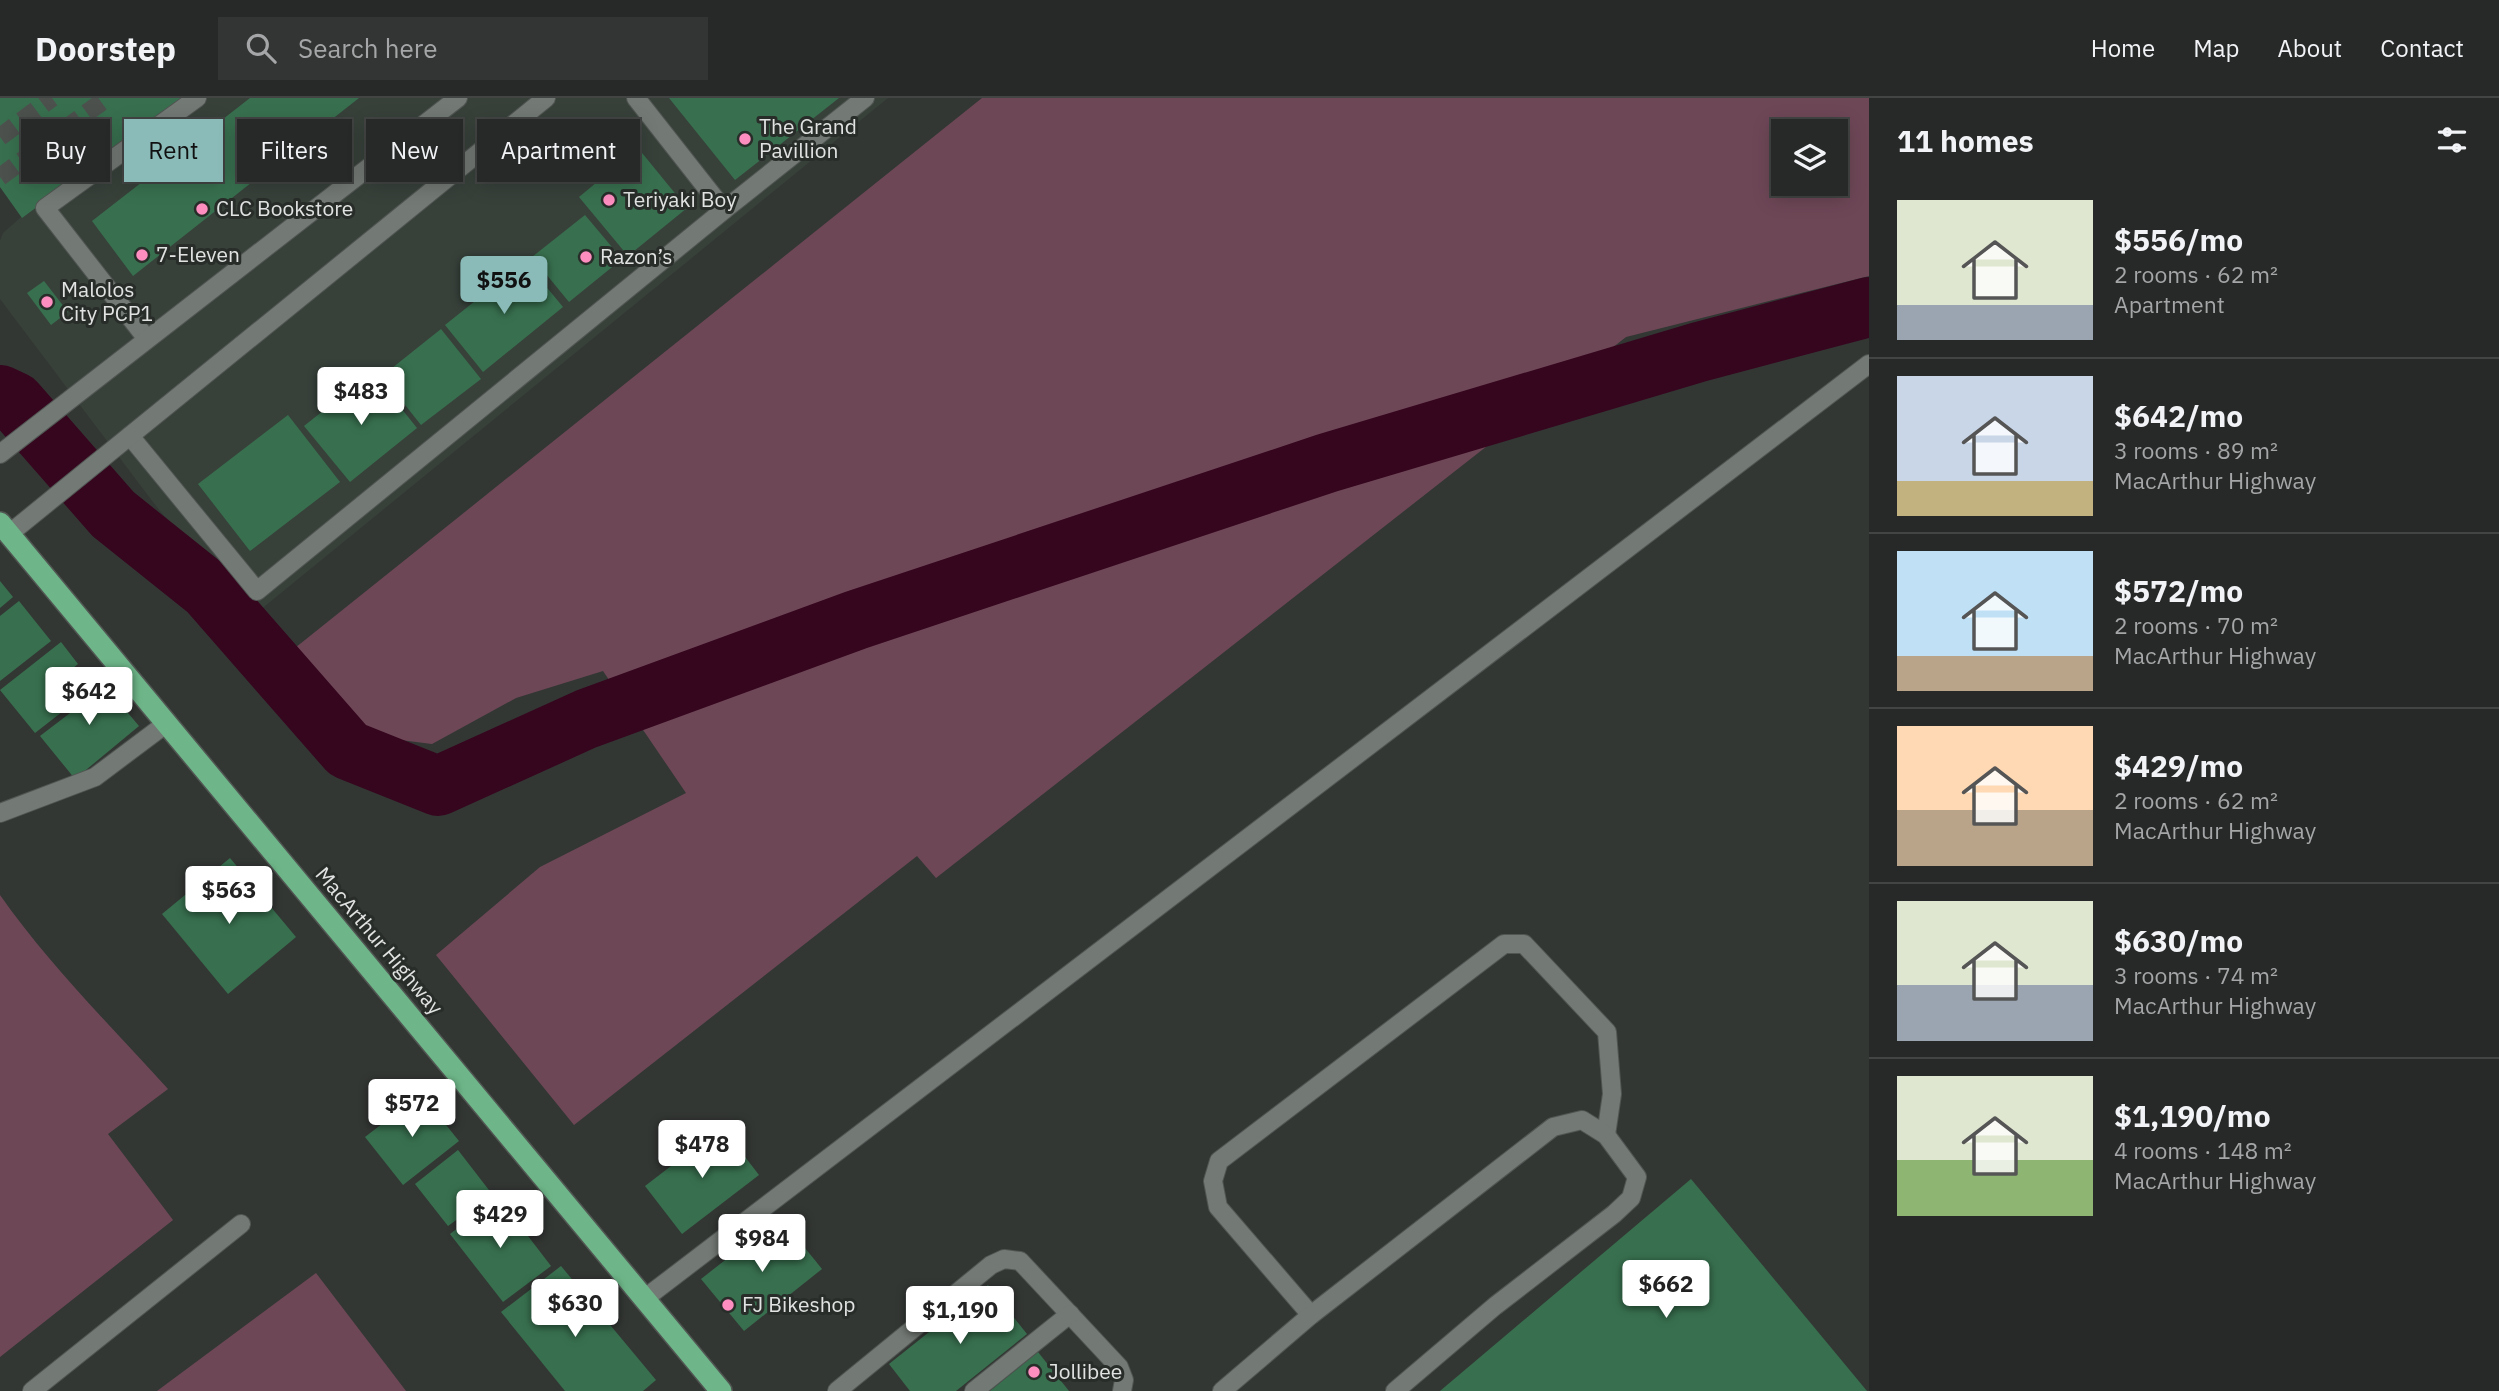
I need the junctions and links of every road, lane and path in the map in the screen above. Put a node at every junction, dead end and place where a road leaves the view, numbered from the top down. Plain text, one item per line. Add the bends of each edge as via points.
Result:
1 (197, 98) edge
2 (458, 98) edge
3 (546, 98) edge
4 (636, 98) edge
5 (865, 98) edge
6 (724, 210) junction
7 (147, 339) junction
8 (1869, 364) edge
9 (130, 436) junction
10 (3, 451) edge
11 (4, 528) edge
12 (167, 723) junction
13 (0, 813) edge
14 (1606, 1135) junction
15 (241, 1224) dead end
16 (644, 1299) junction
17 (1070, 1314) junction
18 (1311, 1315) junction
19 (847, 1388) edge
20 (32, 1391) edge
21 (721, 1391) edge
22 (974, 1391) edge
23 (1122, 1391) edge
24 (1222, 1391) edge
25 (1395, 1391) edge

1 - 7 street via 45,208
2 - 7 street
3 - 9 street
4 - 6 street
5 - 6 street
6 - 9 street via 257,591
7 - 10 street
8 - 16 street
9 - 11 street via 51,499
11 - 12 highway, MacArthur Highway
12 - 13 street via 95,777
12 - 16 highway, MacArthur Highway
14 - 18 street via 1582,1120 1553,1127
14 - 18 street via 1612,1094 1607,1032 1524,944 1504,944 1219,1161 1213,1181 1218,1207
14 - 25 street via 1637,1177 1632,1198
15 - 20 street
16 - 21 highway, MacArthur Highway
17 - 19 street via 1020,1261 1004,1259 991,1265
17 - 22 street
17 - 23 street via 1119,1367
18 - 24 street

